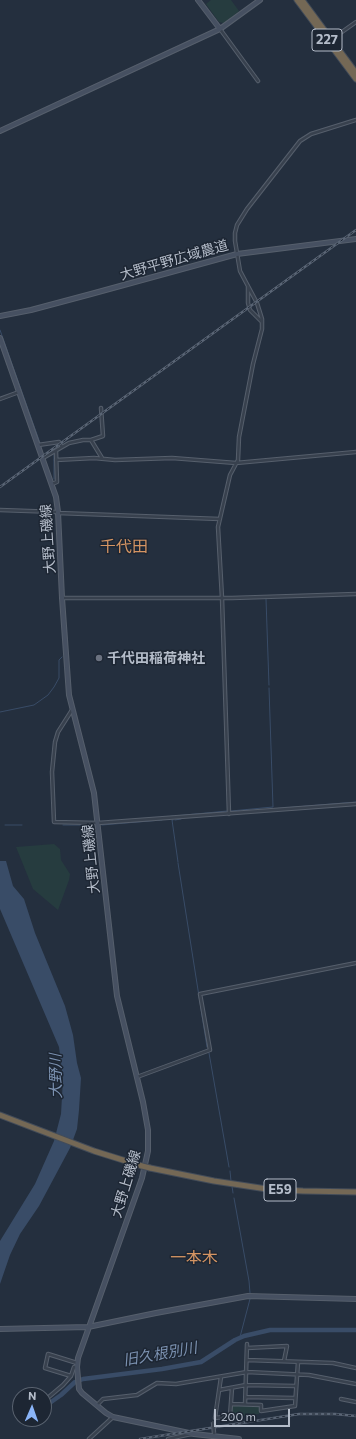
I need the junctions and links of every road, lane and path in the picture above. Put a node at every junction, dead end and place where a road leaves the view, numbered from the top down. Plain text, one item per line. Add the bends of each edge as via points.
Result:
1 (198, 0) edge
2 (260, 0) edge
3 (297, 0) edge
4 (302, 0) edge
5 (356, 22) edge
6 (220, 29) junction
7 (331, 39) junction
8 (356, 73) edge
9 (356, 79) edge
10 (258, 81) dead end
11 (356, 120) edge
12 (0, 131) edge
13 (356, 239) edge
14 (237, 254) junction
15 (248, 285) junction
16 (0, 316) edge
17 (262, 322) junction
18 (0, 338) edge
19 (19, 392) junction
20 (0, 399) edge
21 (101, 408) dead end
22 (91, 440) junction
23 (38, 445) junction
24 (62, 447) junction
25 (56, 450) junction
26 (356, 452) edge
27 (43, 458) junction
28 (102, 458) junction
29 (56, 460) junction
30 (236, 463) junction
31 (52, 484) junction
32 (0, 510) edge
33 (58, 512) junction
34 (220, 519) junction
35 (356, 594) edge
36 (62, 598) junction
37 (222, 598) junction
38 (72, 710) junction
39 (356, 804) edge
40 (229, 814) junction
41 (98, 823) junction
42 (356, 963) edge
43 (137, 1077) junction
44 (0, 1115) edge
45 (356, 1192) edge
46 (356, 1299) edge
47 (88, 1327) junction
48 (0, 1329) edge
49 (247, 1344) dead end
50 (247, 1348) junction
51 (247, 1360) junction
52 (284, 1361) junction
53 (298, 1362) junction
54 (77, 1365) junction
55 (356, 1368) edge
56 (247, 1372) junction
57 (297, 1374) junction
58 (71, 1376) junction
59 (221, 1377) junction
60 (356, 1384) edge
61 (246, 1385) junction
62 (296, 1386) junction
63 (232, 1388) junction
64 (219, 1390) junction
65 (52, 1394) edge
66 (246, 1397) junction
67 (295, 1398) junction
68 (341, 1399) dead end
69 (356, 1402) edge
70 (231, 1404) junction
71 (245, 1404) junction
72 (97, 1406) junction
73 (113, 1416) junction
74 (213, 1422) dead end
75 (214, 1433) dead end
76 (194, 1434) junction
77 (184, 1437) edge
78 (89, 1439) edge
79 (168, 1439) edge
80 (238, 1439) edge

1 - 6 main road
2 - 6 main road
3 - 9 highway, 227
4 - 7 highway, 227
5 - 7 street
6 - 10 street
6 - 12 main road
7 - 8 highway, 227
11 - 14 street via 311,134 296,144 240,218 235,233
13 - 14 main road, 大野平野広域農道
14 - 15 street via 240,271
14 - 16 main road, 大野平野広域農道 via 31,310
15 - 17 street via 261,310
15 - 17 street via 250,310
17 - 30 street
18 - 19 main road, 大野上磯線
19 - 20 street
19 - 23 main road, 大野上磯線
21 - 22 street via 103,436
22 - 24 street via 75,441
22 - 28 street
23 - 24 street via 59,442
23 - 27 main road, 大野上磯線
24 - 25 street
25 - 27 street
25 - 29 street
26 - 30 street
27 - 31 main road, 大野上磯線
28 - 29 street
28 - 30 street via 172,458
29 - 31 street via 57,482
30 - 34 street via 230,476
31 - 33 main road, 大野上磯線
32 - 33 street
33 - 34 street
33 - 36 main road, 大野上磯線
34 - 37 street via 218,530
35 - 37 street
36 - 37 street
36 - 38 main road, 大野上磯線 via 67,684
37 - 40 street
38 - 41 main road, 大野上磯線 via 90,774
38 - 41 street via 58,732 55,742 52,772 54,822
39 - 40 street
40 - 41 street
41 - 43 main road, 大野上磯線 via 114,981
42 - 43 street via 200,994 210,1050
43 - 47 main road, 大野上磯線 via 148,1130 146,1161
44 - 45 highway, E59, bridge via 94,1151 150,1168 268,1189
46 - 47 main road via 244,1296
47 - 48 main road
47 - 54 main road, 大野上磯線
49 - 50 street
50 - 51 street
50 - 52 street via 287,1346
51 - 52 street
51 - 56 street
52 - 53 street
53 - 55 street via 333,1363
53 - 57 street
54 - 58 street
54 - 58 street via 48,1354 45,1368
54 - 72 main road, 大野上磯線 via 82,1394
56 - 57 street
56 - 59 street
56 - 61 street
57 - 60 street
57 - 62 street
58 - 65 street
59 - 64 street
59 - 72 street via 176,1384 157,1383 137,1394 103,1399
61 - 62 street
61 - 63 street
61 - 66 street
62 - 67 street
63 - 64 street
63 - 70 street
64 - 70 street via 215,1418 230,1416
66 - 67 street
66 - 71 street
67 - 71 street via 294,1406 261,1411 261,1405
68 - 69 street
70 - 71 street
72 - 73 main road
73 - 76 main road
73 - 78 street
74 - 75 street, bridge
76 - 77 street
76 - 80 main road
77 - 79 street

